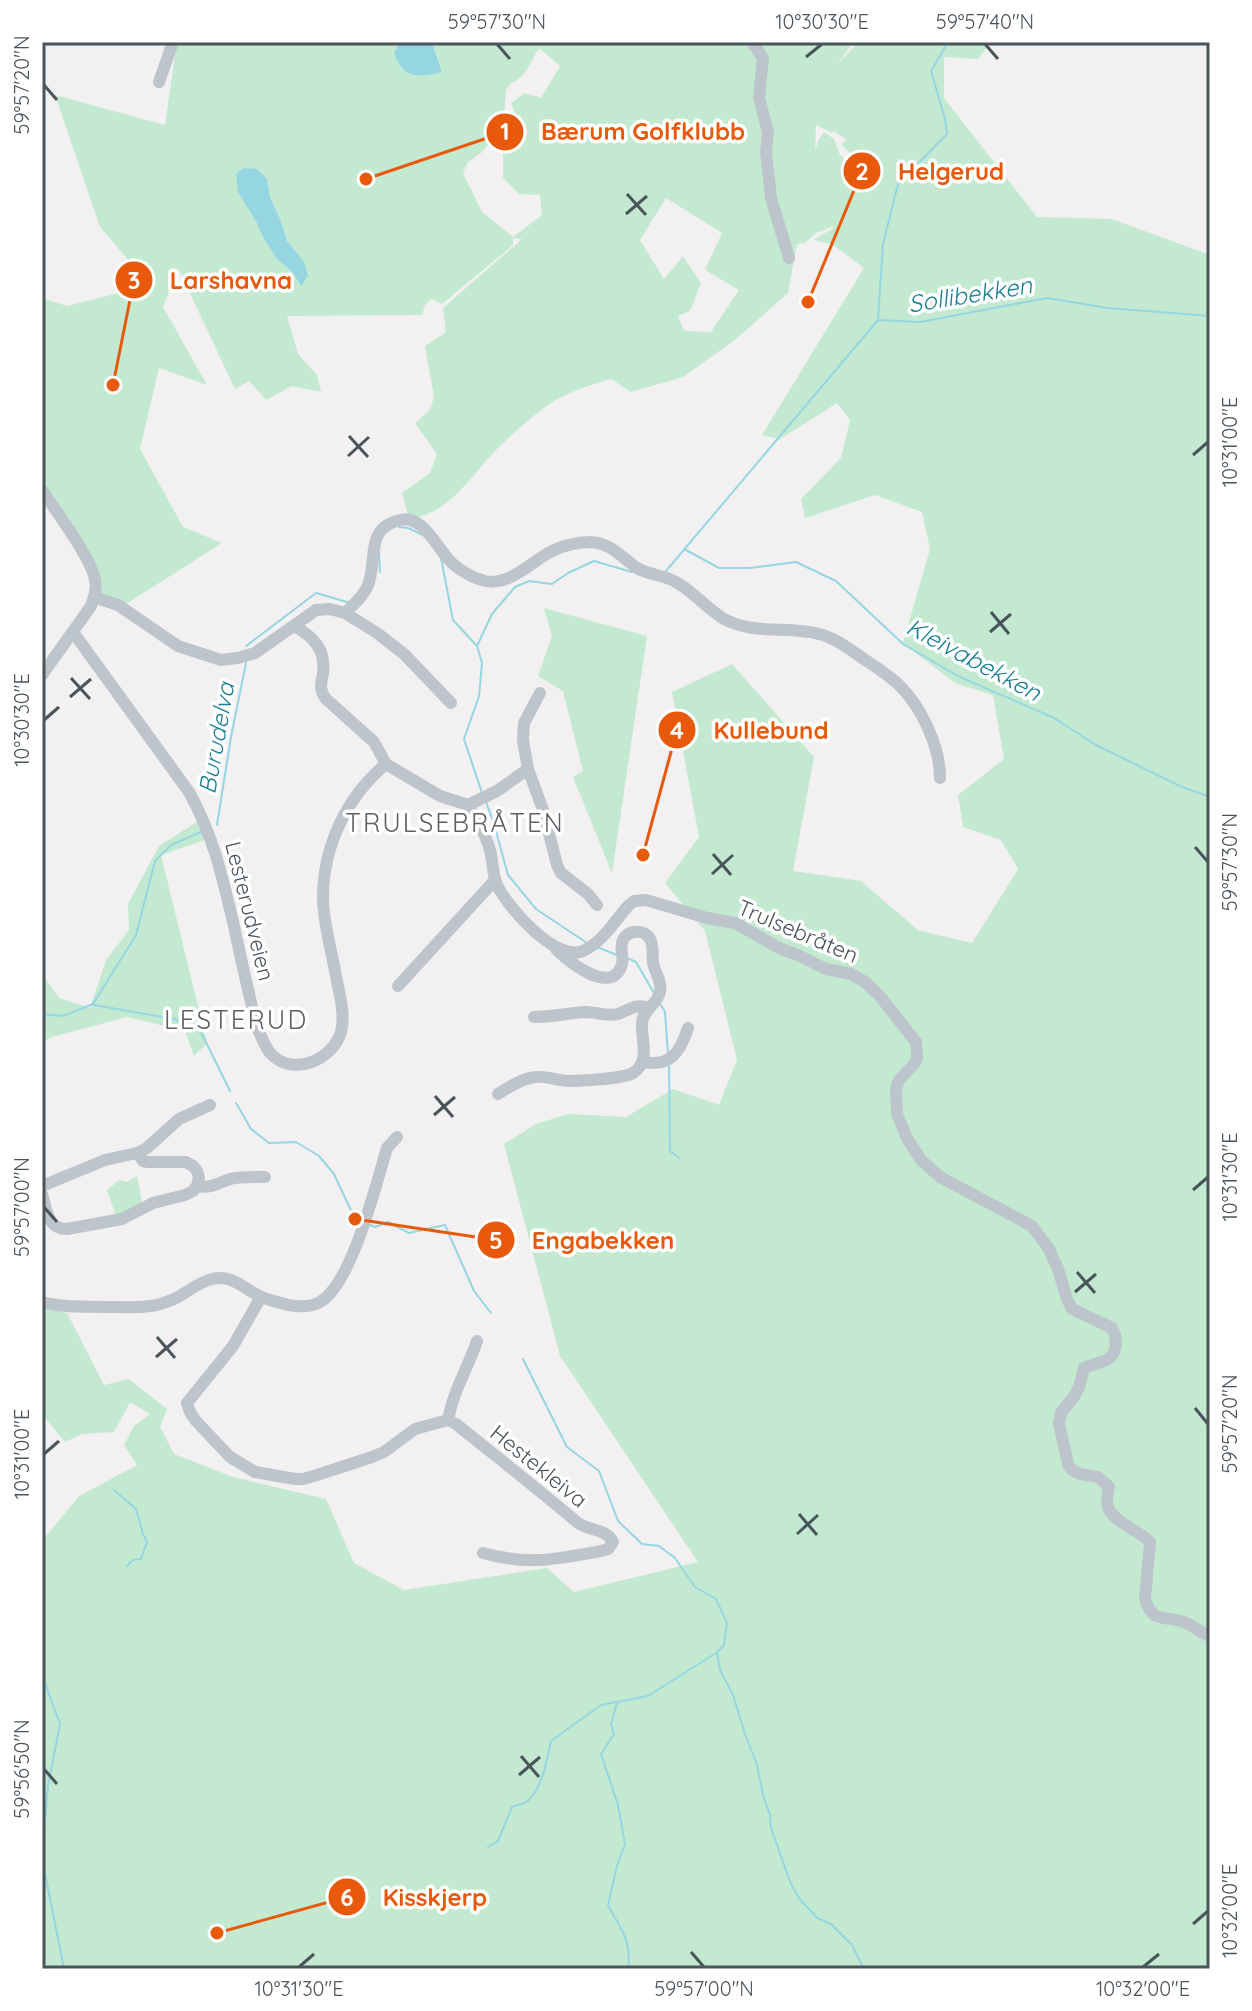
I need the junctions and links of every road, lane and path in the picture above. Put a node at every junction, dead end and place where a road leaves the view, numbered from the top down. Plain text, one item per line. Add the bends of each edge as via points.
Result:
1 (173, 42) edge
2 (752, 42) edge
3 (159, 82) dead end
4 (789, 258) dead end
5 (42, 490) edge
6 (94, 597) junction
7 (350, 608) junction
8 (294, 626) junction
9 (73, 632) junction
10 (42, 675) edge
11 (540, 693) dead end
12 (451, 703) dead end
13 (386, 764) junction
14 (528, 769) junction
15 (940, 778) dead end
16 (468, 805) junction
17 (495, 880) junction
18 (597, 905) dead end
19 (553, 947) junction
20 (398, 986) dead end
21 (648, 1008) junction
22 (534, 1017) dead end
23 (688, 1028) dead end
24 (643, 1062) junction
25 (498, 1094) dead end
26 (210, 1105) dead end
27 (397, 1137) dead end
28 (137, 1153) junction
29 (265, 1177) dead end
30 (42, 1186) edge
31 (197, 1186) junction
32 (42, 1194) edge
33 (261, 1297) junction
34 (42, 1302) edge
35 (477, 1341) dead end
36 (448, 1420) junction
37 (483, 1553) dead end
38 (1210, 1636) edge

1 - 3 street
2 - 4 street via 763,58 759,98 768,132 771,198
5 - 6 street via 88,562 96,583
6 - 8 street via 118,605 178,646 214,659 243,657
6 - 9 street
7 - 8 street via 316,610
7 - 12 street
7 - 15 street via 368,584 376,538 403,519 423,528 462,571 484,580 508,578 568,545 601,543 640,570 678,583 736,624 823,635 888,676 911,700 932,736
8 - 13 street via 323,653 320,690 325,698 374,742
9 - 10 street
9 - 13 street, Lesterudveien via 203,818 224,882 257,1028 274,1057 288,1064 317,1060 337,1041 342,1028 323,901 326,864 347,809
11 - 14 street via 524,723
13 - 16 street via 440,796
14 - 16 street
14 - 18 street via 561,873
16 - 17 street via 487,840
17 - 19 street via 516,913
17 - 20 street
19 - 21 street via 581,970 610,977 622,964 625,937 645,933 660,989
19 - 38 street, Trulsebråten via 582,952 640,899 735,923 826,969 851,974 879,995 916,1042 915,1063 896,1089 897,1114 921,1160 940,1177 1032,1226 1049,1249 1069,1305 1112,1328 1114,1352 1084,1368 1075,1395 1061,1413 1068,1464 1104,1481 1109,1487 1108,1510 1150,1542 1147,1607 1161,1619 1181,1621
21 - 22 street
21 - 24 street via 642,1023
23 - 24 street via 669,1060
24 - 25 street via 626,1076 569,1081 535,1077
26 - 28 street via 179,1119
27 - 33 street via 387,1148 350,1262 331,1294 306,1306
28 - 30 street
28 - 31 street via 148,1162 186,1162 199,1178
29 - 31 street
31 - 32 street via 122,1219 67,1229 53,1225
33 - 34 street via 225,1277 153,1306
33 - 36 street via 233,1346 187,1403 217,1444 243,1466 303,1479 372,1457 415,1429
35 - 36 street
36 - 37 street, Hestekleiva via 578,1523 605,1532 613,1542 601,1551 537,1562

